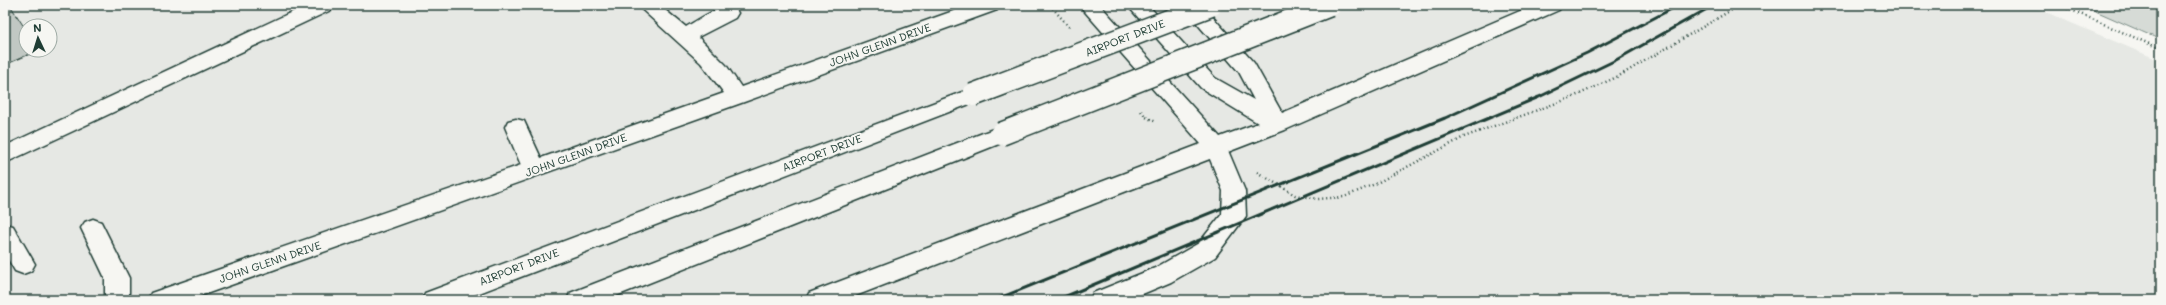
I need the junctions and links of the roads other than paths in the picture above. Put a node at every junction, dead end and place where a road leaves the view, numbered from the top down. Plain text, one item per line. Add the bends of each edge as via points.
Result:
1 (324, 5) edge
2 (647, 5) edge
3 (990, 5) edge
4 (1089, 5) edge
5 (1137, 5) edge
6 (1191, 5) edge
7 (1211, 5) edge
8 (1330, 5) edge
9 (1552, 5) edge
10 (728, 13) dead end
11 (684, 36) junction
12 (737, 97) junction
13 (1277, 124) junction
14 (516, 127) dead end
15 (1216, 146) junction
16 (5, 155) edge
17 (534, 169) junction
18 (93, 228) dead end
19 (5, 233) edge
20 (23, 264) dead end
21 (117, 289) edge
22 (160, 300) edge
23 (434, 300) edge
24 (579, 300) edge
25 (818, 300) edge
26 (1102, 300) edge

1 - 16 main road
2 - 11 main road
3 - 12 main road, JOHN GLENN DRIVE
4 - 15 main road
5 - 13 main road via 1208,83
6 - 13 main road via 1247,68
7 - 23 main road, AIRPORT DRIVE, bridge
8 - 24 main road, bridge
9 - 13 main road
10 - 11 main road
11 - 12 main road via 728,80
12 - 17 main road, JOHN GLENN DRIVE
13 - 15 main road
14 - 17 main road
15 - 25 main road
15 - 26 main road via 1234,191 1234,216 1207,250 1163,275
17 - 22 main road, JOHN GLENN DRIVE
18 - 21 main road
19 - 20 main road

